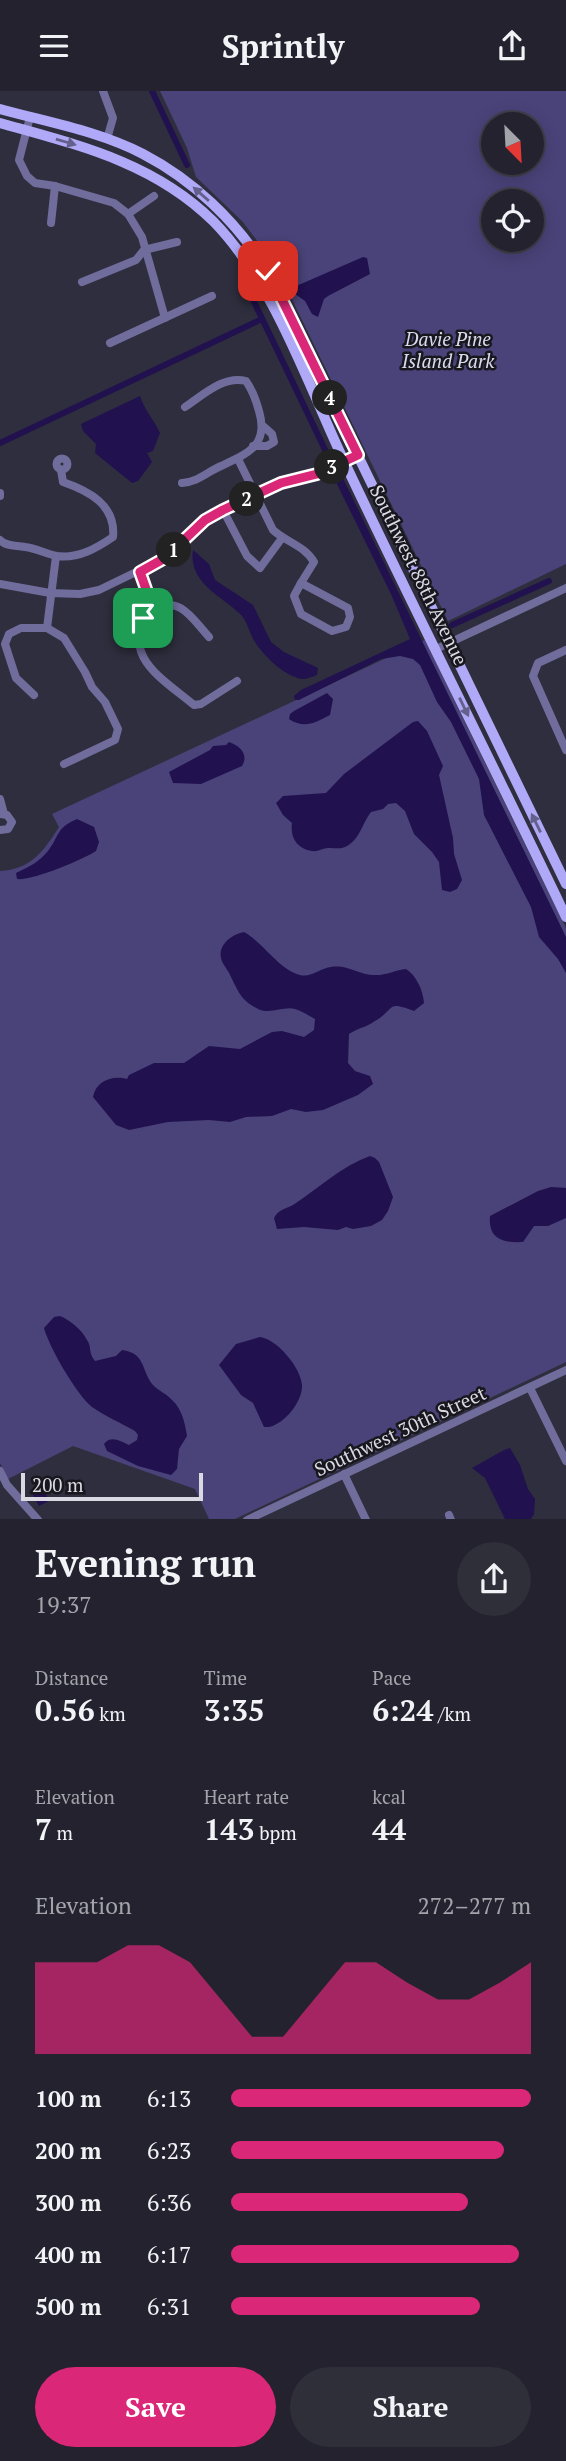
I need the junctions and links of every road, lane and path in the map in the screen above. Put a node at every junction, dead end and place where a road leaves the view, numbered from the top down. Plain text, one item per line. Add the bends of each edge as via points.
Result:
1 (103, 91) edge
2 (0, 109) edge
3 (30, 117) junction
4 (0, 123) edge
5 (26, 131) junction
6 (107, 139) junction
7 (55, 186) junction
8 (154, 196) dead end
9 (128, 214) junction
10 (51, 223) dead end
11 (177, 242) dead end
12 (144, 250) junction
13 (82, 282) dead end
14 (212, 296) dead end
15 (165, 319) junction
16 (110, 344) dead end
17 (185, 407) dead end
18 (263, 426) junction
19 (253, 446) junction
20 (358, 455) junction
21 (238, 459) junction
22 (344, 461) junction
23 (61, 470) dead end
24 (182, 483) dead end
25 (255, 495) junction
26 (223, 510) junction
27 (282, 538) junction
28 (0, 540) edge
29 (56, 556) junction
30 (140, 572) junction
31 (300, 583) junction
32 (0, 584) edge
33 (566, 588) edge
34 (50, 593) junction
35 (152, 606) junction
36 (47, 628) junction
37 (208, 637) dead end
38 (448, 644) junction
39 (436, 649) junction
40 (566, 650) edge
41 (237, 681) dead end
42 (34, 695) dead end
43 (566, 750) edge
44 (64, 764) dead end
45 (0, 799) edge
46 (2, 814) edge
47 (0, 830) edge
48 (566, 884) edge
49 (566, 917) edge
50 (566, 1370) edge
51 (530, 1388) junction
52 (566, 1461) edge
53 (0, 1471) edge
54 (344, 1474) junction
55 (37, 1519) edge
56 (249, 1519) edge
57 (366, 1519) edge

1 - 6 street via 113,118
2 - 3 main road, Southwest 88th Avenue
3 - 5 street
3 - 6 main road, Southwest 88th Avenue
4 - 5 main road, Southwest 88th Avenue
5 - 7 street via 21,167 35,183
5 -> 22 main road, Southwest 88th Avenue via 104,153 157,179 205,215 258,279
20 -> 6 main road, Southwest 88th Avenue via 277,289 249,243 199,191 142,153
7 - 9 street via 114,203
7 - 10 street
8 - 9 street
9 - 12 street
11 - 12 street
12 - 13 street via 136,260
12 - 15 street
14 - 15 street
15 - 16 street
17 - 18 street via 227,380 246,381
18 - 19 street
18 - 19 street via 274,442
19 - 21 street
20 - 22 street
20 - 38 main road, Southwest 88th Avenue
21 - 24 street
21 - 25 street
22 - 25 street
22 - 39 main road, Southwest 88th Avenue
23 - 29 street via 63,482 97,497 114,528 114,537 96,548
25 - 26 street
25 - 27 street
26 - 27 street via 247,557 260,568
26 - 30 street via 205,520 165,558
27 - 31 street via 309,553 314,562
28 - 29 street
29 - 34 street
30 - 34 street via 99,590
30 - 35 street
31 - 31 street via 294,596 301,614 332,631 346,627 348,608
32 - 34 street
33 - 38 street
34 - 36 street
35 - 37 street via 166,603 182,608
35 - 41 street via 141,625 138,644 152,670 194,705
36 - 42 street via 21,628 9,634 5,643 16,678
36 - 44 street via 64,638 118,729 116,740
38 - 39 street
48 -> 38 main road, Southwest 88th Avenue
39 -> 49 main road, Southwest 88th Avenue
40 - 43 street via 538,663 533,677
45 - 46 street
46 - 47 street via 11,819 11,825
50 - 51 street, Southwest 30th Street
51 - 52 street
51 - 54 street, Southwest 30th Street
53 - 55 street
54 - 56 street, Southwest 30th Street
54 - 57 street

